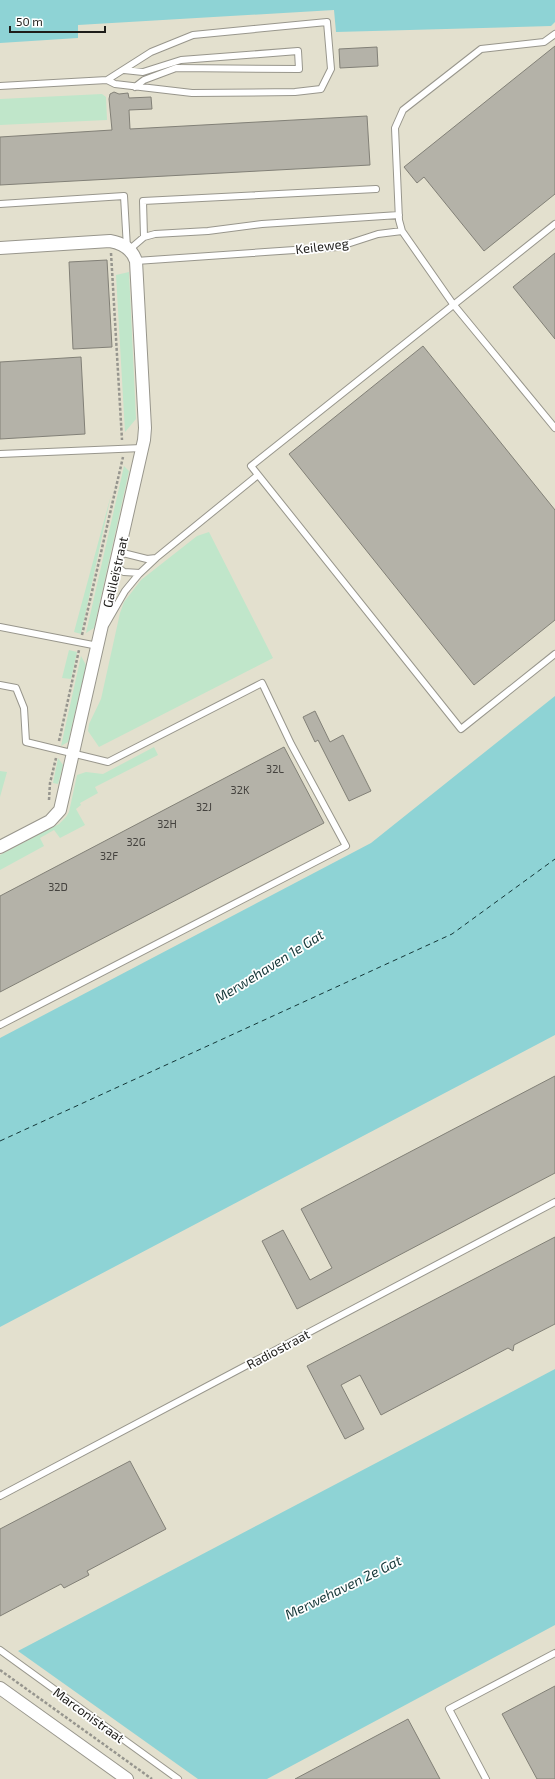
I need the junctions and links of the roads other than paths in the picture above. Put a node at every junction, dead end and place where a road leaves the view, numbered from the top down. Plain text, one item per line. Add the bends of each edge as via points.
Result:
1 (555, 34) edge
2 (124, 70) junction
3 (107, 80) junction
4 (0, 86) edge
5 (135, 87) junction
6 (376, 188) dead end
7 (0, 204) edge
8 (399, 215) junction
9 (555, 224) edge
10 (402, 231) junction
11 (144, 237) junction
12 (0, 248) edge
13 (128, 249) junction
14 (136, 261) junction
15 (453, 304) junction
16 (555, 428) edge
17 (142, 448) junction
18 (0, 454) edge
19 (258, 475) junction
20 (119, 552) junction
21 (156, 558) junction
22 (116, 566) junction
23 (140, 573) junction
24 (0, 627) edge
25 (101, 633) junction
26 (98, 646) junction
27 (555, 654) edge
28 (0, 686) edge
29 (73, 754) junction
30 (0, 847) edge
31 (0, 1025) edge
32 (555, 1202) edge
33 (0, 1496) edge
34 (0, 1650) edge
35 (555, 1653) edge
36 (0, 1688) edge
37 (127, 1779) edge
38 (178, 1779) edge
39 (486, 1779) edge

1 - 8 lane via 544,42 481,49 403,110 395,128
2 - 3 lane
2 - 5 lane via 143,72 181,60 298,51 299,69 176,68 144,80
2 - 5 lane via 151,52 193,35 327,22 331,69 321,89 295,92 192,93
3 - 4 lane
3 - 5 lane
6 - 11 lane via 143,201
7 - 13 lane via 124,196
8 - 10 lane
8 - 11 lane via 262,224
9 - 15 lane
10 - 14 lane, Keileweg via 378,234 338,247
10 - 15 lane
11 - 13 lane
12 - 13 street via 110,241
13 - 14 street via 134,254
14 - 17 street, Galileïstraat via 145,428
15 - 16 lane
15 - 19 lane via 251,466
17 - 18 lane
17 - 20 street, Galileïstraat
19 - 21 lane
19 - 27 lane via 461,728
20 - 21 lane via 146,559
20 - 22 street, Galileïstraat
21 - 23 lane
22 - 23 lane via 124,572
22 - 25 street, Galileïstraat
23 - 25 lane via 125,591
24 - 26 lane
25 - 26 street, Galileïstraat
26 - 29 street, Galileïstraat
28 - 29 lane via 16,688 24,708 26,742
29 - 30 street, Galileïstraat via 60,810 47,822
29 - 31 lane via 108,762 262,683 291,744 346,846
32 - 33 lane, Radiostraat
34 - 38 lane, Marconistraat
35 - 39 lane via 449,1710
36 - 37 street

